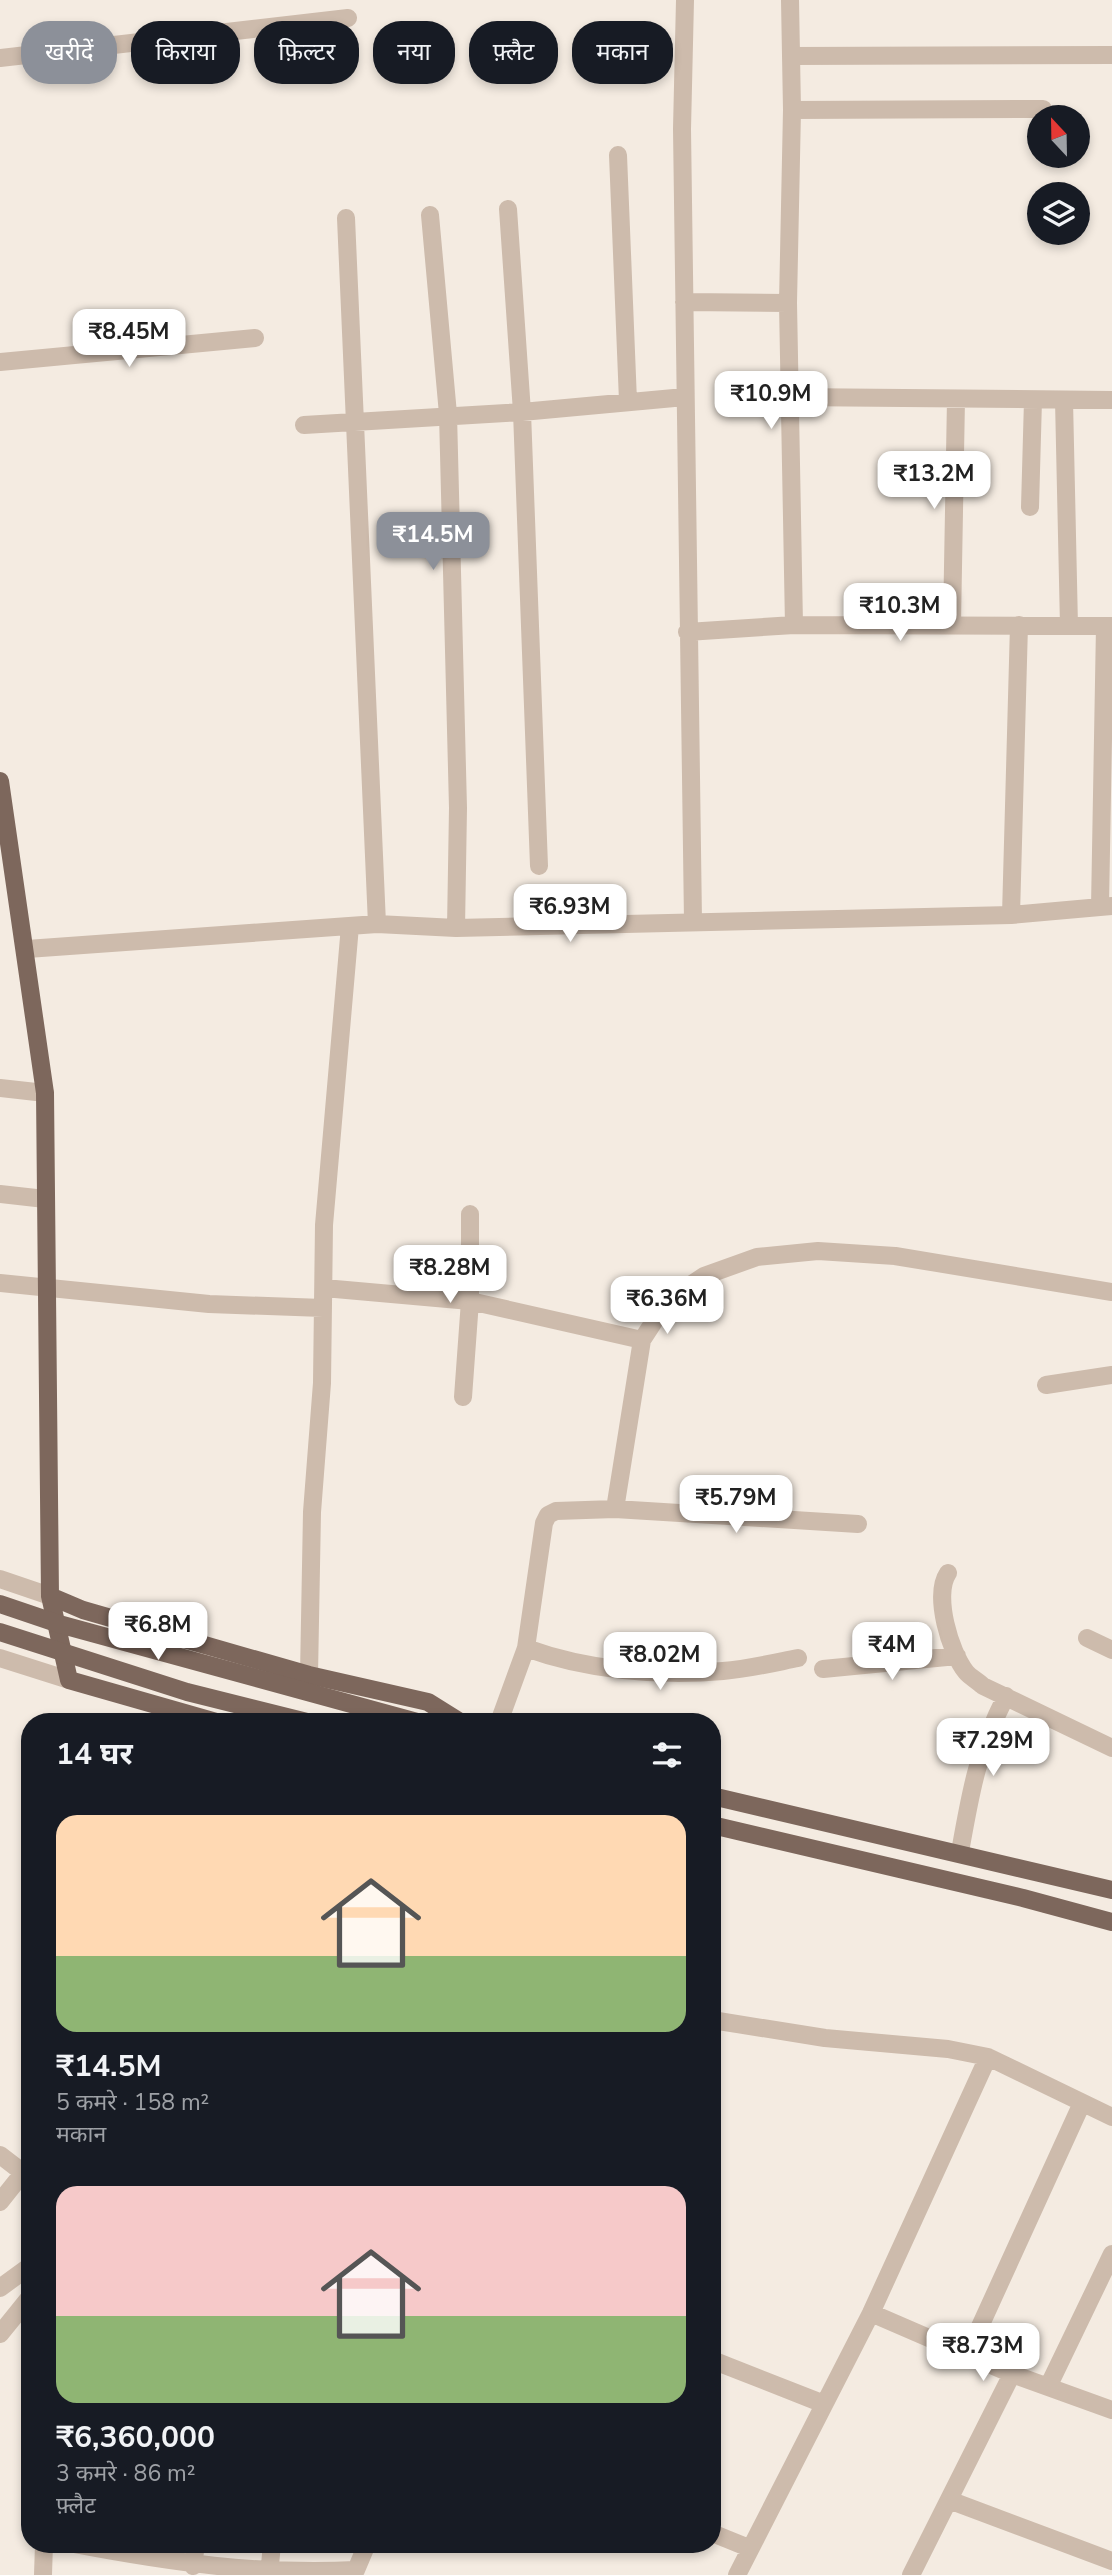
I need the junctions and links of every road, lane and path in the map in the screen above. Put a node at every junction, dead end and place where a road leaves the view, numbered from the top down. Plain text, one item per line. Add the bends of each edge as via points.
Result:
1 (685, 0) edge
2 (790, 0) edge
3 (348, 18) dead end
4 (1112, 55) edge
5 (791, 56) junction
6 (0, 58) edge
7 (792, 110) junction
8 (1027, 110) edge
9 (618, 155) dead end
10 (508, 209) dead end
11 (430, 215) dead end
12 (346, 218) dead end
13 (684, 302) junction
14 (788, 303) junction
15 (255, 338) dead end
16 (0, 362) edge
17 (685, 397) junction
18 (790, 397) junction
19 (956, 399) junction
20 (1033, 400) junction
21 (1064, 400) junction
22 (1112, 400) edge
23 (628, 401) junction
24 (522, 412) junction
25 (448, 414) junction
26 (355, 421) junction
27 (304, 425) dead end
28 (1030, 507) dead end
29 (952, 623) junction
30 (794, 625) junction
31 (1019, 625) junction
32 (1069, 626) junction
33 (1109, 626) edge
34 (687, 632) junction
35 (0, 781) edge
36 (539, 866) dead end
37 (1106, 906) edge
38 (1011, 915) junction
39 (693, 921) junction
40 (377, 924) junction
41 (349, 926) junction
42 (456, 928) junction
43 (27, 949) junction
44 (0, 1088) edge
45 (45, 1093) junction
46 (0, 1194) edge
47 (45, 1199) junction
48 (470, 1214) dead end
49 (0, 1283) edge
50 (324, 1288) junction
51 (45, 1289) junction
52 (1112, 1292) edge
53 (470, 1301) junction
54 (323, 1308) junction
55 (642, 1340) junction
56 (1112, 1375) edge
57 (1046, 1385) dead end
58 (463, 1397) dead end
59 (615, 1509) junction
60 (858, 1524) dead end
61 (948, 1573) dead end
62 (0, 1579) edge
63 (50, 1596) junction
64 (0, 1604) edge
65 (0, 1632) edge
66 (1087, 1638) dead end
67 (526, 1647) junction
68 (1112, 1650) edge
69 (957, 1656) junction
70 (0, 1658) edge
71 (798, 1658) dead end
72 (823, 1670) dead end
73 (309, 1675) junction
74 (69, 1681) junction
75 (1006, 1696) junction
76 (184, 1713) edge
77 (271, 1713) edge
78 (384, 1713) edge
79 (446, 1713) edge
80 (502, 1713) edge
81 (1112, 1748) edge
82 (721, 1798) edge
83 (721, 1827) edge
84 (960, 1852) junction
85 (1112, 1890) edge
86 (1112, 1922) edge
87 (721, 2021) edge
88 (988, 2057) junction
89 (1082, 2104) junction
90 (1112, 2118) edge
91 (0, 2155) edge
92 (21, 2172) edge
93 (21, 2181) edge
94 (0, 2202) edge
95 (1112, 2254) edge
96 (21, 2273) edge
97 (0, 2288) edge
98 (21, 2308) edge
99 (871, 2313) junction
100 (0, 2334) edge
101 (967, 2355) junction
102 (721, 2364) edge
103 (1012, 2374) junction
104 (1048, 2387) junction
105 (824, 2404) junction
106 (1112, 2410) edge
107 (949, 2500) junction
108 (721, 2536) edge
109 (749, 2547) junction
110 (44, 2553) edge
111 (123, 2553) edge
112 (195, 2553) edge
113 (271, 2553) edge
114 (364, 2553) edge
115 (1112, 2561) edge
116 (193, 2566) junction
117 (269, 2573) edge
118 (44, 2575) edge
119 (737, 2575) edge
120 (911, 2575) edge

1 - 13 street
2 - 5 street
3 - 6 street
4 - 5 street
5 - 7 street
7 - 8 street
7 - 14 street
9 - 23 street
10 - 24 street
11 - 25 street
12 - 26 street
13 - 14 street
13 - 17 street
14 - 18 street
15 - 16 street
17 - 23 street
17 - 34 street
18 - 19 street
18 - 30 street
19 - 20 street
19 - 29 street
20 - 21 street
20 - 28 street
21 - 22 street
21 - 32 street
23 - 24 street
24 - 25 street
24 - 36 street
25 - 26 street
25 - 42 street via 458,808
26 - 27 street
26 - 40 street
29 - 30 street
29 - 31 street
30 - 34 street
31 - 32 street
31 - 38 street
32 - 33 street
33 - 37 street
34 - 39 street
35 - 43 main road
37 - 38 street
38 - 39 street
39 - 42 street
40 - 41 street
40 - 42 street
41 - 43 street
41 - 50 street via 324,1225
43 - 45 main road
44 - 45 street
45 - 47 main road
46 - 47 street
47 - 51 main road
48 - 53 street
49 - 51 street
50 - 53 street
50 - 54 street
51 - 54 street via 209,1304
51 - 63 main road
52 - 55 street via 895,1256 818,1251 757,1257 704,1276 668,1300
53 - 55 street
53 - 58 street
54 - 73 street
55 - 59 street
56 - 57 street
59 - 60 street
59 - 67 street via 566,1509 548,1515
61 - 69 street via 941,1588 942,1605
62 - 63 street
63 - 73 main road via 83,1610
63 - 74 main road
64 - 78 main road, bridge
65 - 77 main road, bridge via 187,1692
66 - 68 street
67 - 71 street via 551,1656 662,1672 724,1671
67 - 80 street
69 - 72 street
69 - 75 street via 966,1672 983,1686
70 - 74 street
73 - 79 main road via 429,1702
74 - 76 main road
75 - 81 street
75 - 84 street via 985,1738 973,1777
82 - 84 main road
83 - 86 main road
84 - 85 main road
87 - 88 street
88 - 89 street
88 - 99 street
89 - 90 street
89 - 101 street
91 - 92 street
93 - 94 street
95 - 104 street
96 - 97 street
98 - 100 street
99 - 101 street
99 - 105 street
101 - 103 street
102 - 105 street
103 - 104 street
103 - 107 street
104 - 106 street
105 - 109 street
107 - 115 street
107 - 120 street
108 - 109 street
109 - 119 street
110 - 118 street
111 - 116 street
112 - 116 street
113 - 117 street
114 - 117 street via 356,2570
116 - 117 street

